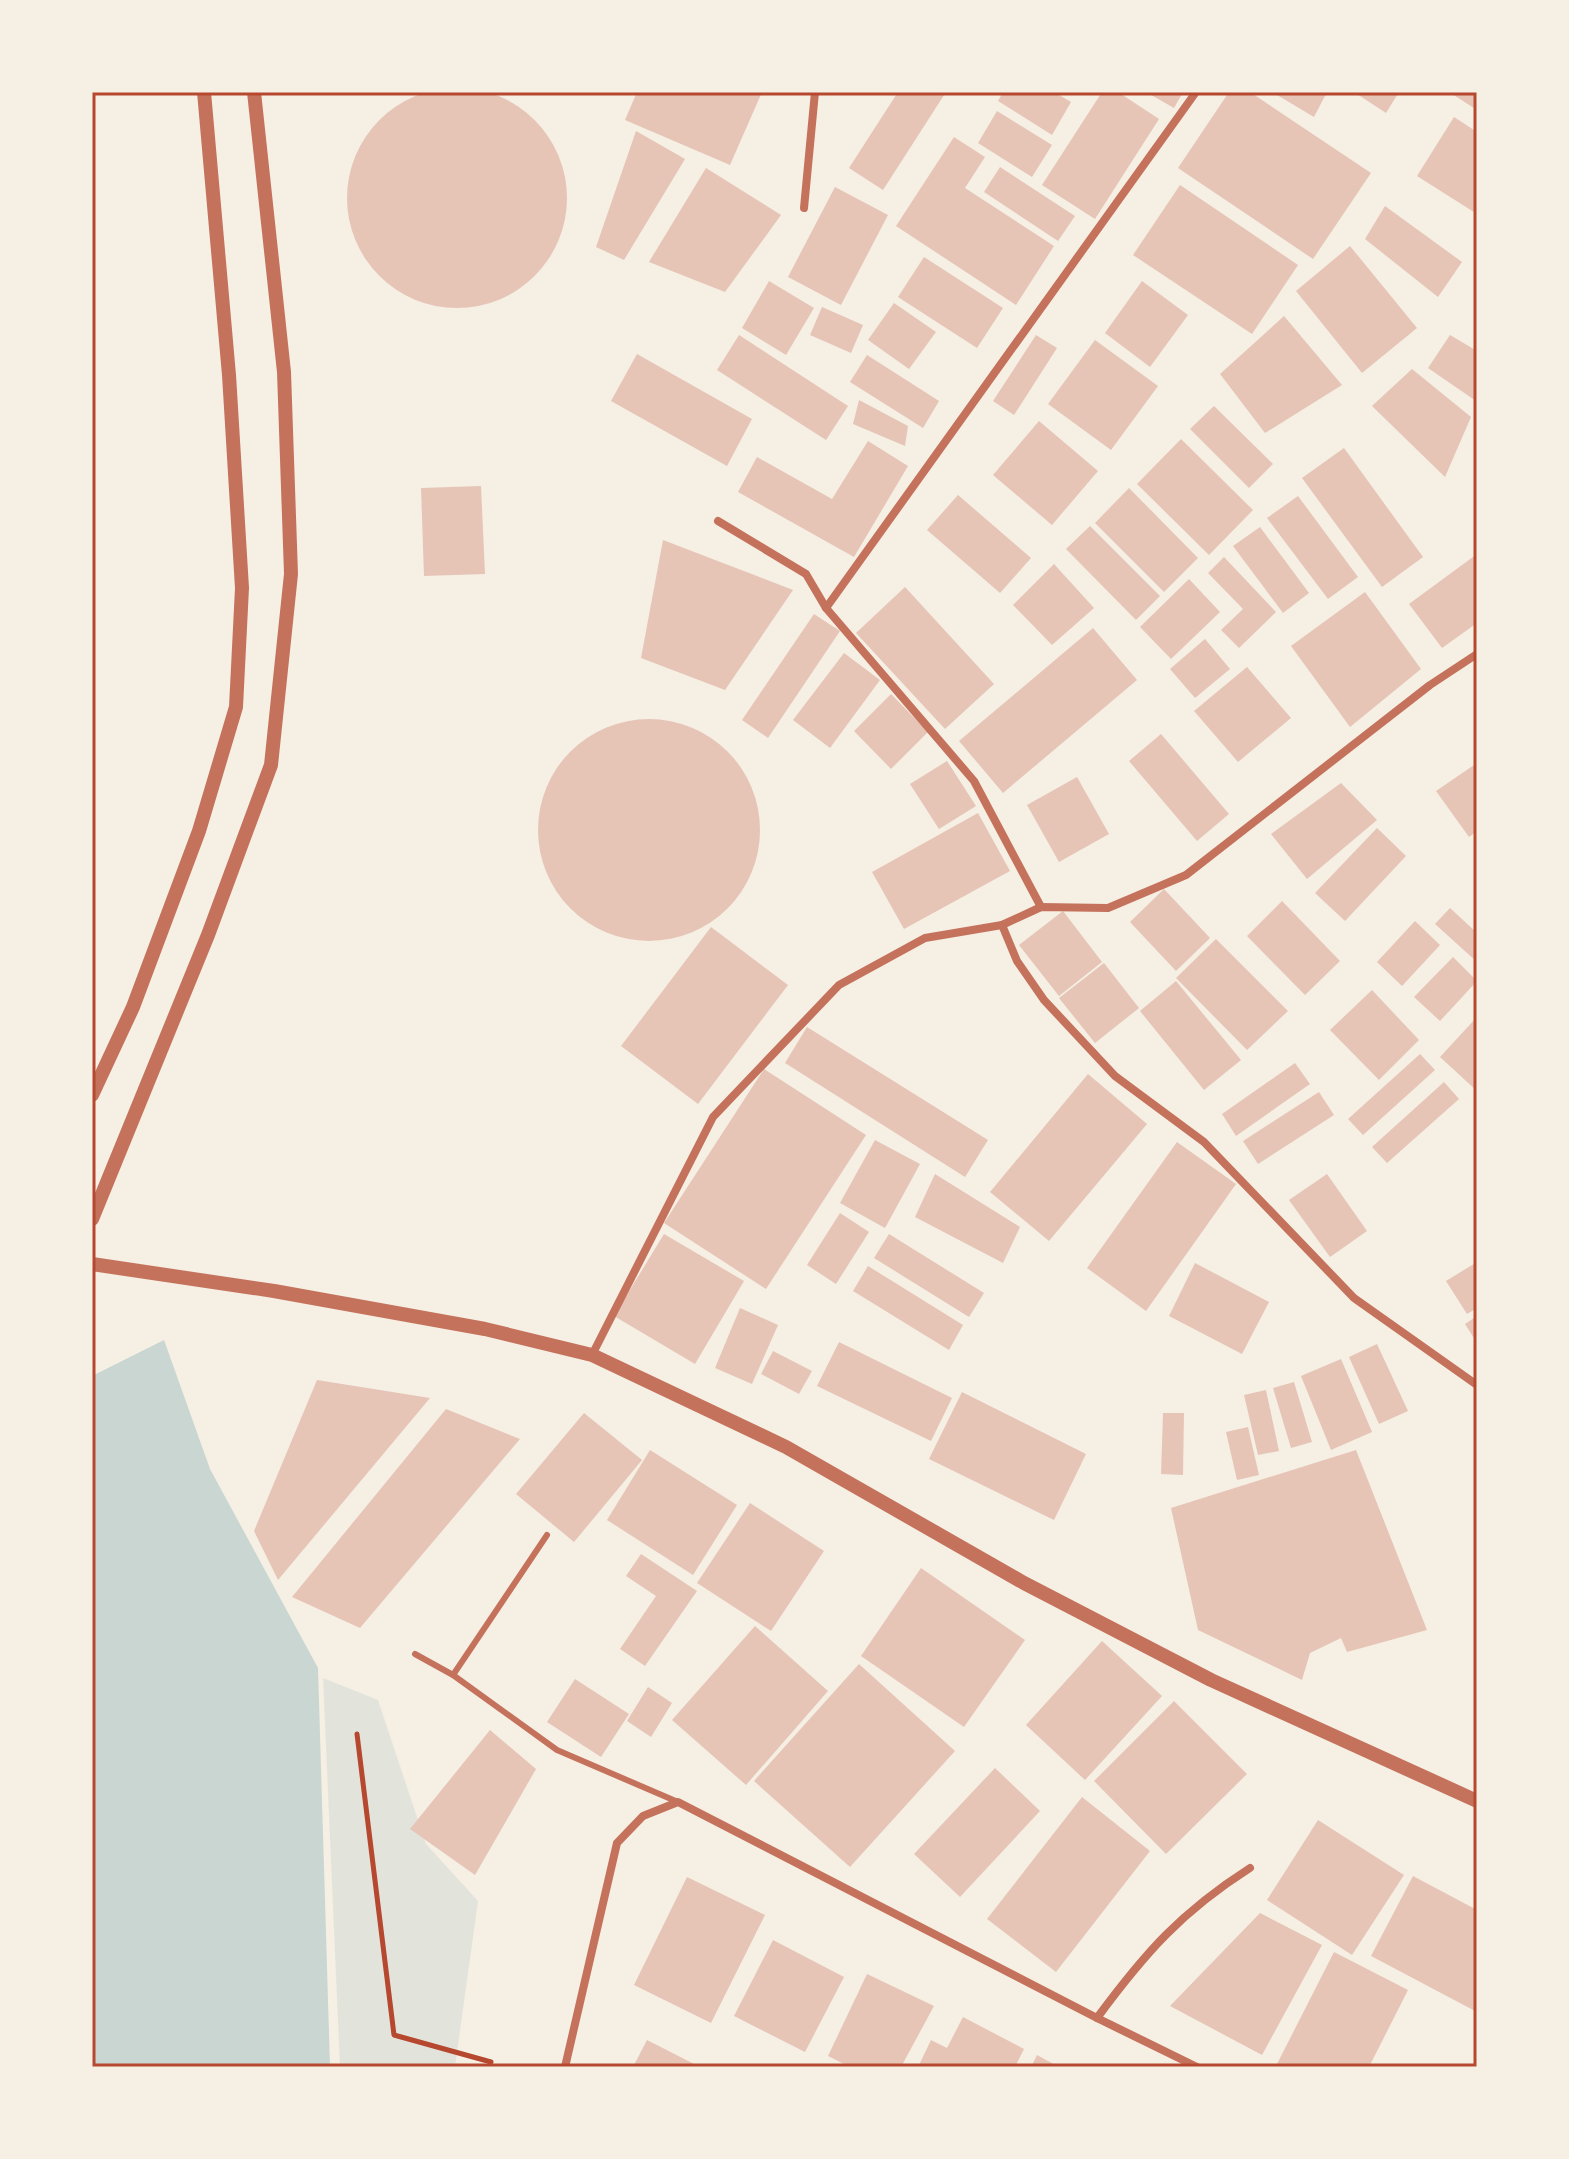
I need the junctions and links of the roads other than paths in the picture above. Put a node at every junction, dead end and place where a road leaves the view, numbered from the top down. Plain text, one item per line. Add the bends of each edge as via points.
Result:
1 (204, 92) edge
2 (254, 92) edge
3 (815, 92) edge
4 (1196, 92) edge
5 (804, 208) dead end
6 (718, 521) dead end
7 (826, 608) junction
8 (1477, 654) edge
9 (1041, 907) junction
10 (1002, 925) junction
11 (92, 1095) edge
12 (92, 1219) edge
13 (92, 1264) edge
14 (592, 1355) junction
15 (1477, 1385) edge
16 (547, 1535) dead end
17 (415, 1654) dead end
18 (453, 1675) junction
19 (1477, 1801) edge
20 (678, 1802) junction
21 (1250, 1868) dead end
22 (1097, 2018) junction
23 (565, 2067) edge
24 (1197, 2067) edge

1 - 11 street via 242,588 236,707 199,831 133,1007
2 - 12 street via 284,372 291,574 271,765
3 - 5 street
4 - 7 street
6 - 7 street via 806,574
7 - 9 street via 974,781
8 - 9 street via 1186,875 1108,908
9 - 10 street
10 - 14 street via 925,938 839,985 765,1062 713,1117
10 - 15 street via 1017,961 1044,1000 1115,1076 1204,1142 1354,1298
13 - 14 street via 274,1291
14 - 19 street via 786,1447 1024,1583 1211,1680
16 - 18 lane
17 - 18 lane
18 - 20 lane via 557,1750
20 - 22 street
20 - 23 street via 643,1816 617,1843
21 - 22 street via 1186,1913 1139,1962
22 - 24 street

